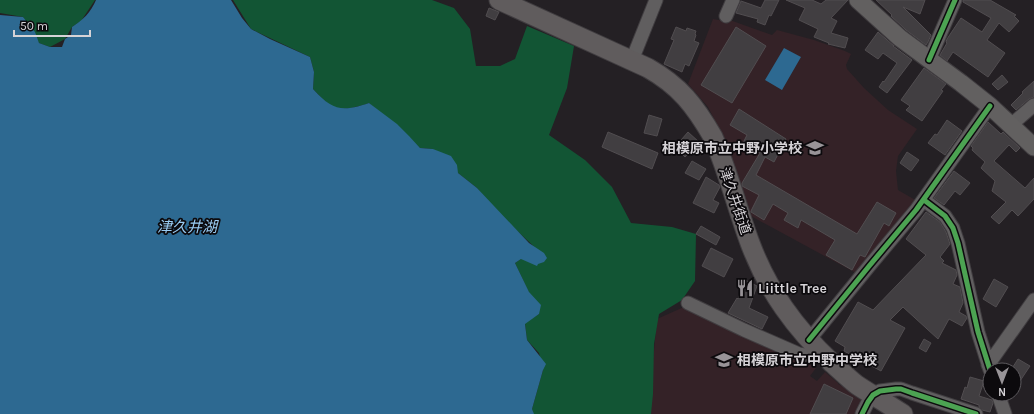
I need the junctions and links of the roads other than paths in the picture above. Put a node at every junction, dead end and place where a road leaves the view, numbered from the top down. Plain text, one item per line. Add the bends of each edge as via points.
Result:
1 (499, 0) edge
2 (656, 0) edge
3 (733, 0) edge
4 (858, 0) edge
5 (955, 0) edge
6 (726, 16) dead end
7 (632, 60) junction
8 (929, 60) junction
9 (990, 106) junction
10 (1034, 106) edge
11 (1011, 125) junction
12 (1034, 147) edge
13 (924, 200) junction
14 (1034, 300) edge
15 (688, 302) dead end
16 (815, 347) junction
17 (987, 362) edge
18 (994, 362) edge
19 (873, 395) junction
20 (1001, 402) edge
21 (862, 414) edge
22 (903, 414) edge
23 (976, 414) edge
24 (1005, 414) edge

1 - 7 highway, 津久井街道
2 - 7 street
3 - 6 street
4 - 8 main road
5 - 8 street
7 - 16 highway, 津久井街道 via 674,86 702,119 713,137 759,265 782,307
8 - 9 main road
9 - 11 main road
9 - 13 street
10 - 11 street
11 - 12 main road
13 - 16 street
13 - 17 street via 945,216 953,228
14 - 18 street via 1022,327
15 - 16 street via 799,354 805,355
16 - 19 highway, 津久井街道 via 856,384
19 - 21 street
19 - 22 highway, 津久井街道
19 - 23 street via 880,391 900,389
20 - 24 street

